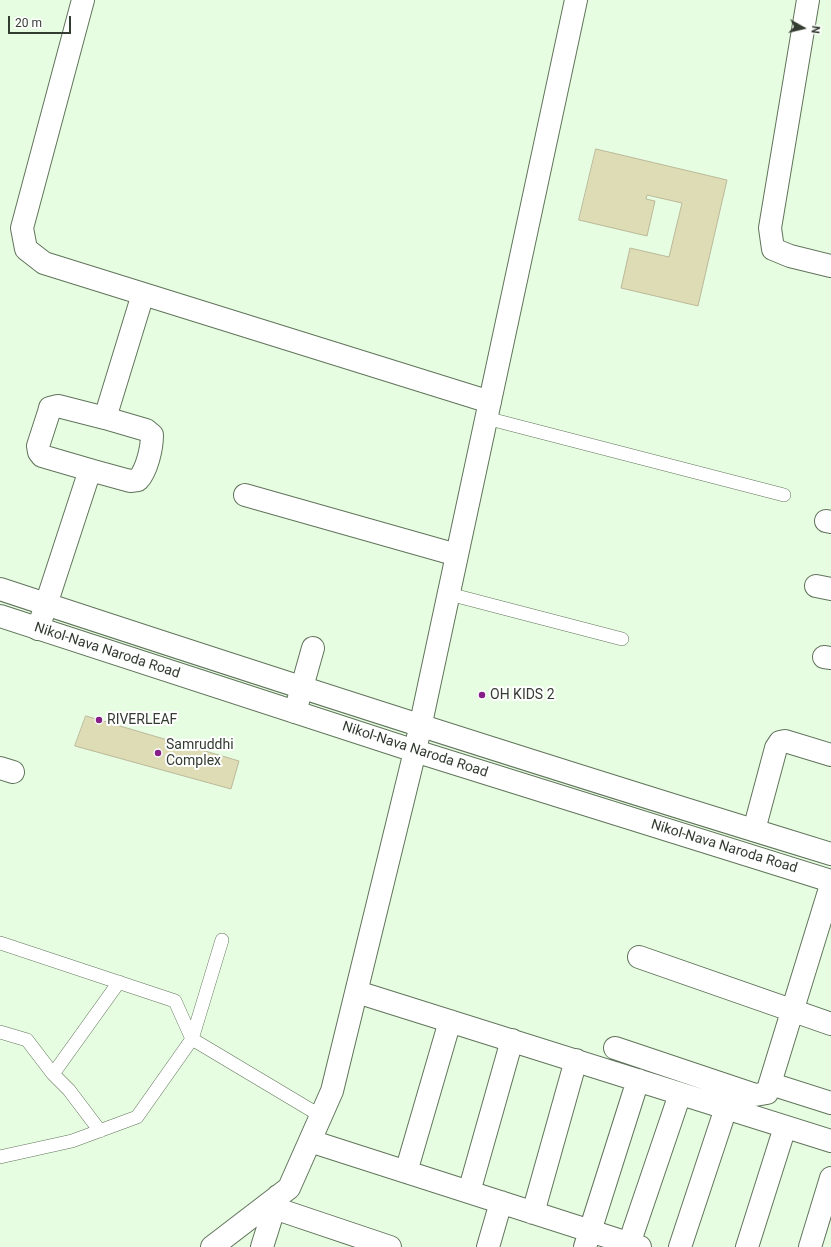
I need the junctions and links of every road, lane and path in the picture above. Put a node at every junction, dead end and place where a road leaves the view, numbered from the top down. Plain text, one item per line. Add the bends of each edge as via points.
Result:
1 (84, 0) edge
2 (576, 0) edge
3 (808, 0) edge
4 (831, 266) edge
5 (143, 294) junction
6 (488, 410) junction
7 (105, 418) junction
8 (90, 470) junction
9 (245, 495) dead end
10 (784, 495) dead end
11 (457, 555) junction
12 (0, 589) edge
13 (449, 594) junction
14 (46, 604) junction
15 (0, 616) edge
16 (38, 629) junction
17 (622, 639) dead end
18 (313, 648) dead end
19 (301, 688) junction
20 (294, 712) junction
21 (420, 726) junction
22 (415, 751) junction
23 (831, 754) edge
24 (754, 830) junction
25 (831, 854) edge
26 (831, 881) edge
27 (831, 885) edge
28 (222, 940) dead end
29 (0, 943) edge
30 (639, 957) dead end
31 (119, 982) junction
32 (357, 992) junction
33 (793, 1010) junction
34 (450, 1021) junction
35 (831, 1024) edge
36 (0, 1032) edge
37 (192, 1038) junction
38 (512, 1040) junction
39 (615, 1048) dead end
40 (576, 1060) junction
41 (53, 1074) junction
42 (638, 1080) junction
43 (771, 1084) junction
44 (680, 1094) junction
45 (831, 1103) edge
46 (726, 1108) junction
47 (321, 1116) junction
48 (784, 1127) junction
49 (100, 1131) junction
50 (310, 1141) junction
51 (831, 1141) edge
52 (0, 1157) edge
53 (406, 1172) junction
54 (831, 1178) edge
55 (469, 1192) junction
56 (276, 1202) junction
57 (501, 1202) junction
58 (533, 1213) junction
59 (588, 1239) edge
60 (634, 1245) edge
61 (212, 1247) edge
62 (262, 1247) edge
63 (390, 1247) edge
64 (488, 1247) edge
65 (680, 1247) edge
66 (747, 1247) edge
67 (810, 1247) edge

1 - 5 street via 22,228 26,249 44,263
2 - 6 street
3 - 4 street via 770,228 773,249
5 - 6 street
5 - 7 street
6 - 10 lane
6 - 11 street
7 - 8 street via 146,430 152,435 152,442 142,475 138,480 130,481
7 - 8 street via 58,406 50,408 40,439 39,452 42,456
8 - 14 street
9 - 11 street
11 - 13 street
12 - 14 street
13 - 17 lane
13 - 21 street
14 - 16 street
14 - 19 street
15 - 16 street, Nikol-Nava Naroda Road
16 - 20 street, Nikol-Nava Naroda Road
18 - 19 street
19 - 20 street
19 - 21 street
20 - 22 street, Nikol-Nava Naroda Road
21 - 22 street
21 - 24 street
22 - 26 street, Nikol-Nava Naroda Road
22 - 32 street
23 - 24 street via 785,741 780,742 776,748
24 - 25 street
27 - 33 street
28 - 37 lane
29 - 31 lane
30 - 33 street
31 - 37 lane via 175,1001
31 - 41 lane
32 - 34 street
32 - 47 street via 332,1091
33 - 35 street
33 - 43 street
34 - 38 street
34 - 53 street
36 - 41 lane via 27,1040
37 - 47 lane
37 - 49 lane via 137,1117
38 - 40 street
38 - 55 street
39 - 43 street via 755,1095 767,1093
40 - 42 street
40 - 58 street
41 - 49 lane via 69,1090
42 - 44 street
42 - 59 street
43 - 45 street
44 - 46 street
44 - 60 street
46 - 48 street
46 - 65 street
47 - 50 street
48 - 51 street
48 - 66 street
49 - 52 lane via 72,1141
50 - 53 street
50 - 56 street via 289,1188
53 - 55 street
54 - 67 street
55 - 57 street
56 - 61 street
56 - 62 street
56 - 63 street
57 - 58 street
57 - 64 street
58 - 59 street
59 - 60 street

